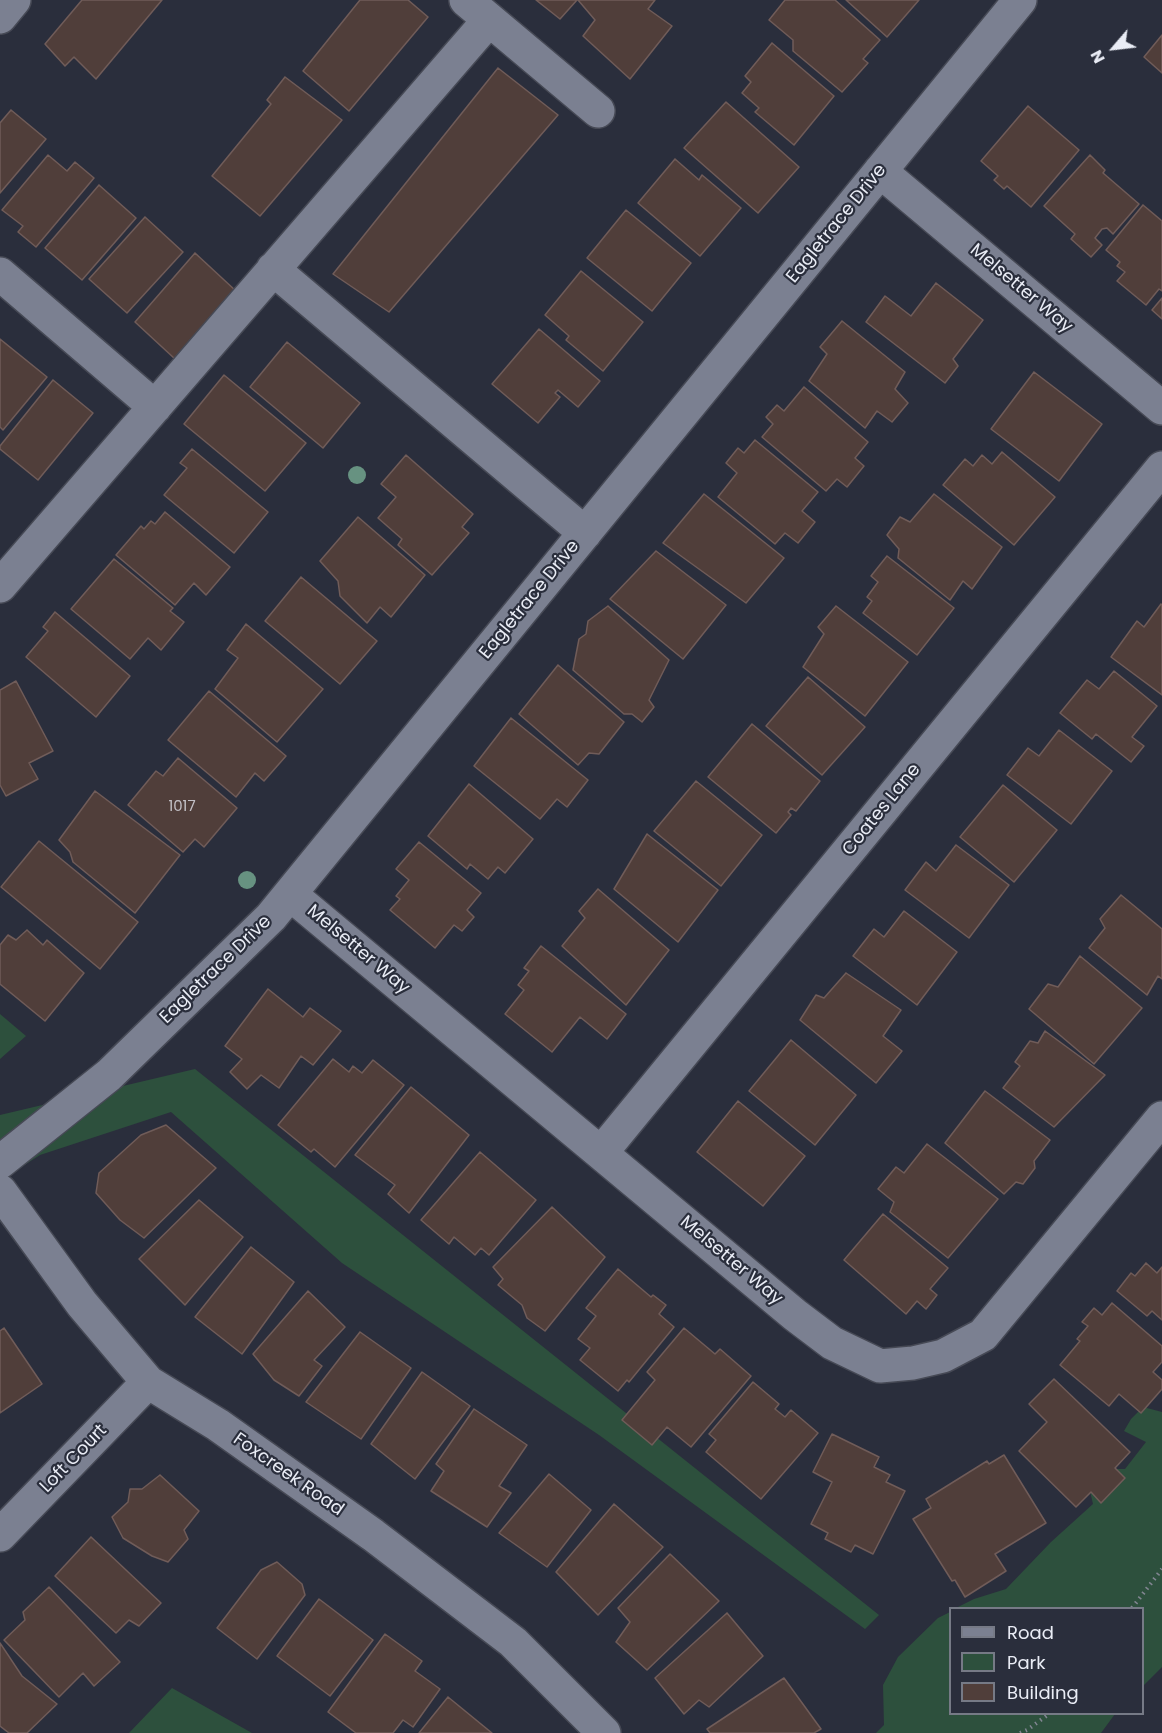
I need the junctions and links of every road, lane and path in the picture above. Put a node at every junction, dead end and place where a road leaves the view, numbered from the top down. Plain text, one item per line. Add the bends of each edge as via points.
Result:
1 (14, 0) edge
2 (1020, 0) edge
3 (477, 10) edge
4 (0, 17) edge
5 (598, 111) dead end
6 (880, 171) junction
7 (273, 269) junction
8 (0, 274) edge
9 (155, 407) junction
10 (1162, 408) edge
11 (1162, 468) edge
12 (585, 533) junction
13 (0, 586) edge
14 (290, 894) junction
15 (1162, 1118) edge
16 (601, 1153) junction
17 (0, 1162) edge
18 (0, 1191) edge
19 (148, 1382) junction
20 (0, 1535) edge
21 (1162, 1569) edge
22 (1133, 1607) edge
23 (1047, 1715) edge
24 (604, 1733) edge
25 (1020, 1733) edge

1 - 4 street
2 - 6 street, Eagletrace Drive
3 - 5 street
3 - 7 street
6 - 10 street, Melsetter Way
6 - 12 street, Eagletrace Drive
7 - 9 street
7 - 12 street
8 - 9 street
9 - 13 street
11 - 16 street, Coates Lane
12 - 14 street, Eagletrace Drive
14 - 16 street, Melsetter Way
14 - 17 street, Eagletrace Drive via 109,1074
15 - 16 street, Melsetter Way via 983,1335 943,1356 880,1366 832,1343 804,1322
18 - 19 street, Foxcreek Road via 82,1304
19 - 20 street, Loft Court
19 - 24 street, Foxcreek Road via 218,1425 363,1528 513,1642
21 - 22 path
23 - 25 path

